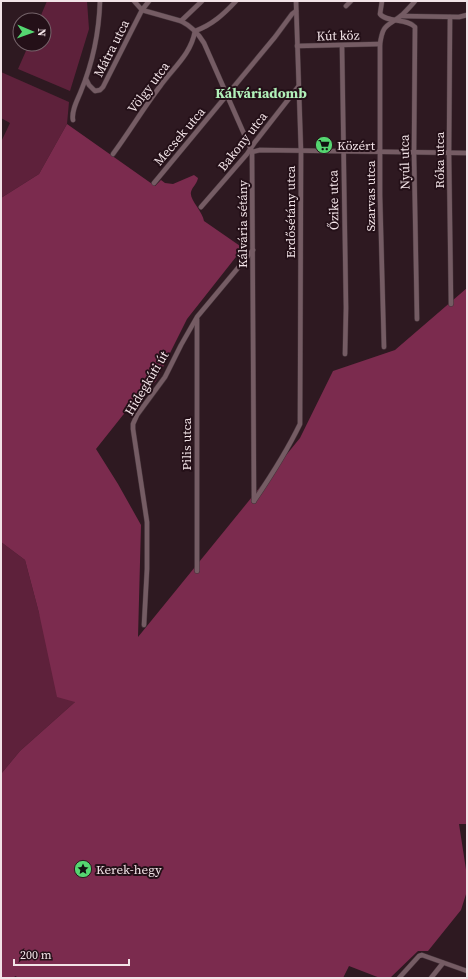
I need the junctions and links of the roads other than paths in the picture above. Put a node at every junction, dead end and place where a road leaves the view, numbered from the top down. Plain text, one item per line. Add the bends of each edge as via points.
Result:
1 (100, 1) edge
2 (134, 1) edge
3 (149, 1) edge
4 (202, 1) edge
5 (236, 1) edge
6 (296, 1) edge
7 (351, 1) edge
8 (382, 1) edge
9 (415, 1) edge
10 (346, 6) dead end
11 (142, 10) junction
12 (296, 11) junction
13 (467, 15) edge
14 (401, 16) junction
15 (450, 17) junction
16 (395, 19) junction
17 (181, 21) junction
18 (195, 31) junction
19 (380, 44) junction
20 (297, 46) junction
21 (342, 46) junction
22 (86, 79) junction
23 (298, 87) junction
24 (227, 96) junction
25 (73, 120) dead end
26 (251, 151) junction
27 (301, 152) junction
28 (343, 152) junction
29 (381, 153) junction
30 (414, 153) junction
31 (450, 153) junction
32 (467, 153) edge
33 (113, 154) dead end
34 (154, 183) dead end
35 (201, 207) dead end
36 (253, 250) junction
37 (451, 304) dead end
38 (197, 317) junction
39 (417, 319) dead end
40 (384, 347) dead end
41 (345, 354) dead end
42 (254, 501) joint
43 (197, 571) dead end
44 (144, 625) dead end
45 (443, 963) junction
46 (467, 971) edge
47 (399, 978) edge
48 (431, 978) edge

1 - 22 street via 98,33
2 - 11 street
3 - 11 street, Mátra utca
4 - 17 street
5 - 18 street via 221,16
6 - 12 street, Erdősétány utca
7 - 10 street
8 - 16 street via 380,14 384,18
9 - 14 street
11 - 17 street, Kálvária sétány
11 - 22 street, Mátra utca via 104,87 95,91
12 - 20 street, Erdősétány utca
12 - 24 street, Mecsek utca
13 - 15 street
14 - 15 street
14 - 16 street
15 - 31 street, Róka utca
16 - 19 street via 385,27
16 - 30 street, Nyúl utca via 413,24 415,27
17 - 18 street, Kálvária sétány
18 - 24 street, Kálvária sétány via 204,43
18 - 33 street, Völgy utca via 185,56
19 - 21 street, Kút köz
19 - 29 street, Szarvas utca
20 - 21 street, Kút köz
20 - 23 street, Erdősétány utca
21 - 28 street, Őzike utca
22 - 25 street, Mátra utca via 76,103
23 - 26 street, Bakony utca
23 - 27 street, Erdősétány utca
24 - 26 street, Kálvária sétány
24 - 34 street, Mecsek utca
26 - 27 street
26 - 35 street, Bakony utca
26 - 36 street, Kálvária sétány
27 - 28 street
27 - 42 street, Erdősétány utca via 300,424 275,471
28 - 29 street
28 - 41 street, Őzike utca
29 - 30 street
29 - 40 street, Szarvas utca
30 - 31 street
30 - 39 street, Nyúl utca
31 - 32 street
31 - 37 street, Róka utca
36 - 38 street, Hidegkúti út
36 - 42 street, Kálvária sétány
38 - 43 street, Pilis utca
38 - 44 street, Hidegkúti út via 165,378 133,424 147,522
45 - 46 street
45 - 47 street via 422,955 418,956
45 - 48 street

